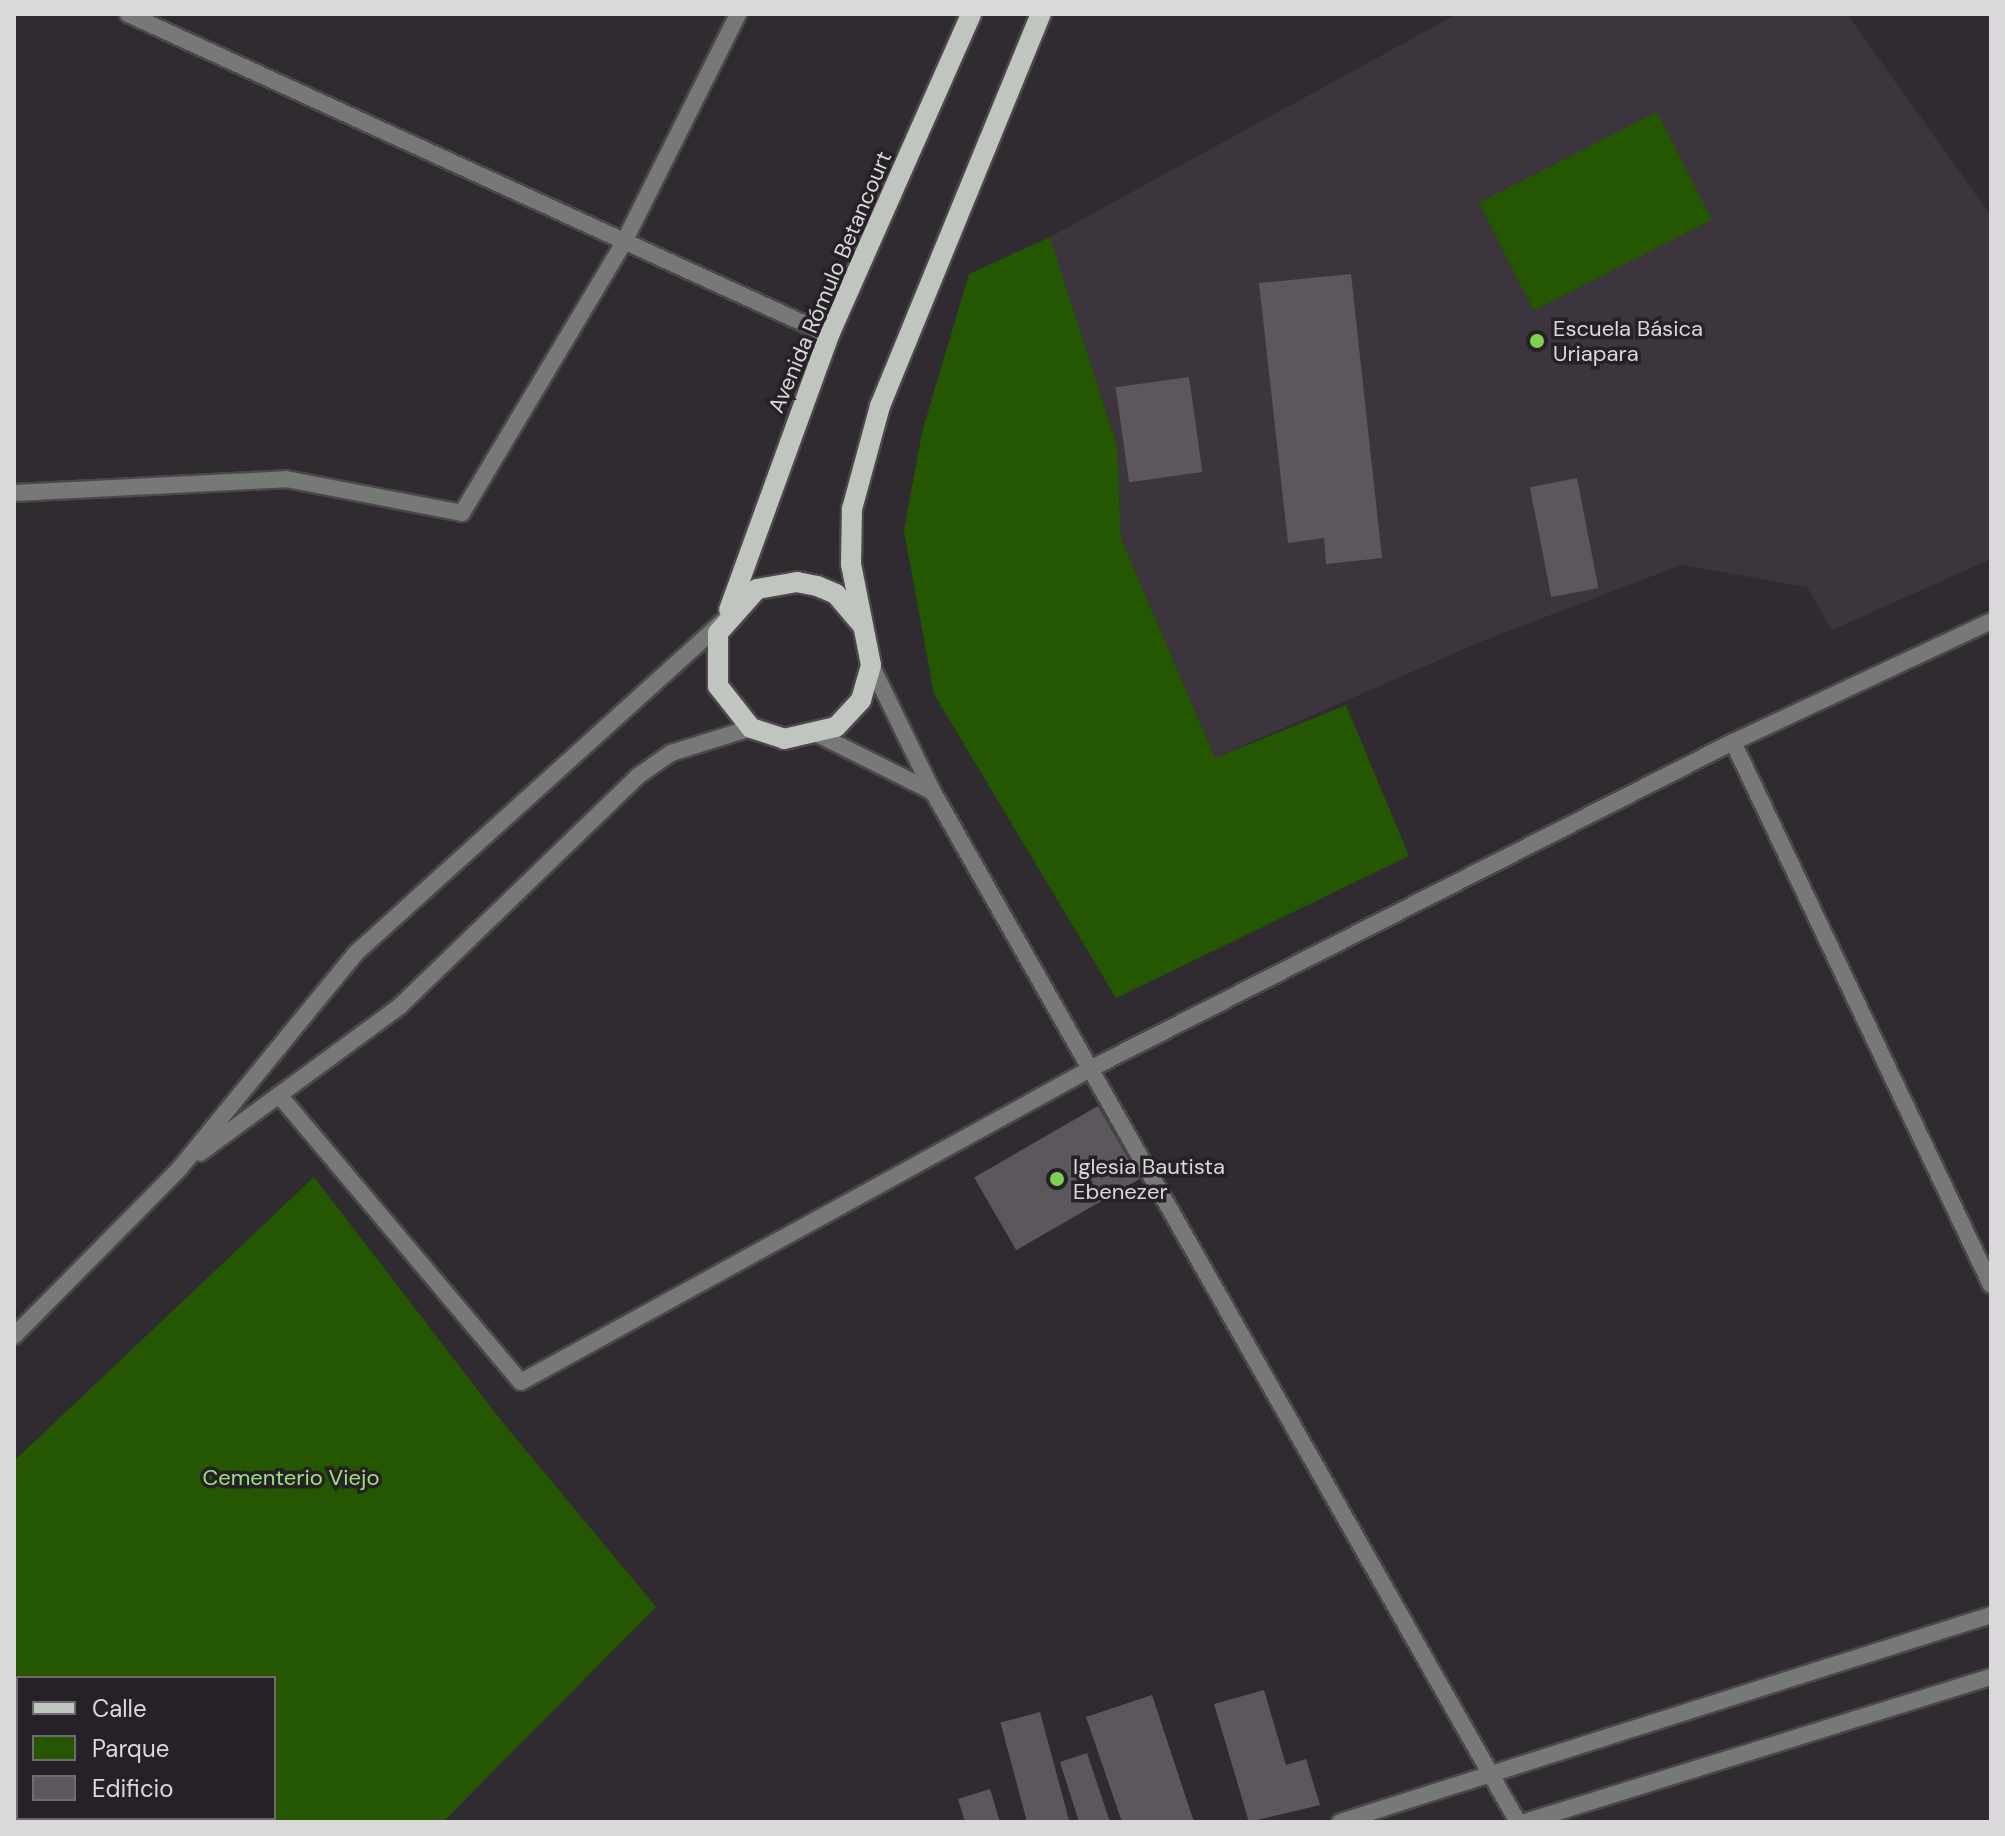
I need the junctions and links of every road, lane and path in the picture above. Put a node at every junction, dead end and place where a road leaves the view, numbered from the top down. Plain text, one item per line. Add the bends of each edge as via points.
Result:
1 (128, 14) edge
2 (738, 14) edge
3 (971, 14) edge
4 (1041, 14) edge
5 (624, 242) junction
6 (829, 335) junction
7 (14, 493) edge
8 (727, 617) junction
9 (1991, 621) edge
10 (863, 626) junction
11 (871, 665) junction
12 (751, 728) junction
13 (819, 735) junction
14 (1733, 742) junction
15 (933, 792) junction
16 (1090, 1069) junction
17 (279, 1095) junction
18 (180, 1168) junction
19 (1991, 1285) edge
20 (14, 1336) edge
21 (1991, 1615) edge
22 (1991, 1677) edge
23 (1491, 1770) junction
24 (1340, 1822) edge
25 (1518, 1822) edge
26 (1525, 1822) edge

1 - 5 street
2 - 5 street
3 - 6 main road, Avenida Rómulo Betancourt
4 - 10 main road via 880,406 852,509 851,564
5 - 6 street
5 - 7 street via 462,513 286,479
6 - 8 main road, Avenida Rómulo Betancourt
8 - 10 main road via 757,589 797,582 836,594
8 - 12 main road via 714,650 718,686
8 - 18 street via 356,953
9 - 14 street
10 - 11 main road
11 - 13 main road via 861,700
11 - 15 street
12 - 13 main road via 784,739
12 - 17 street via 671,753 638,776 400,1006
13 - 15 street
14 - 16 street
14 - 19 street
15 - 16 street
16 - 17 street via 521,1382
16 - 23 street
17 - 18 street
18 - 20 street
21 - 23 street
22 - 26 street
23 - 24 street
23 - 25 street

